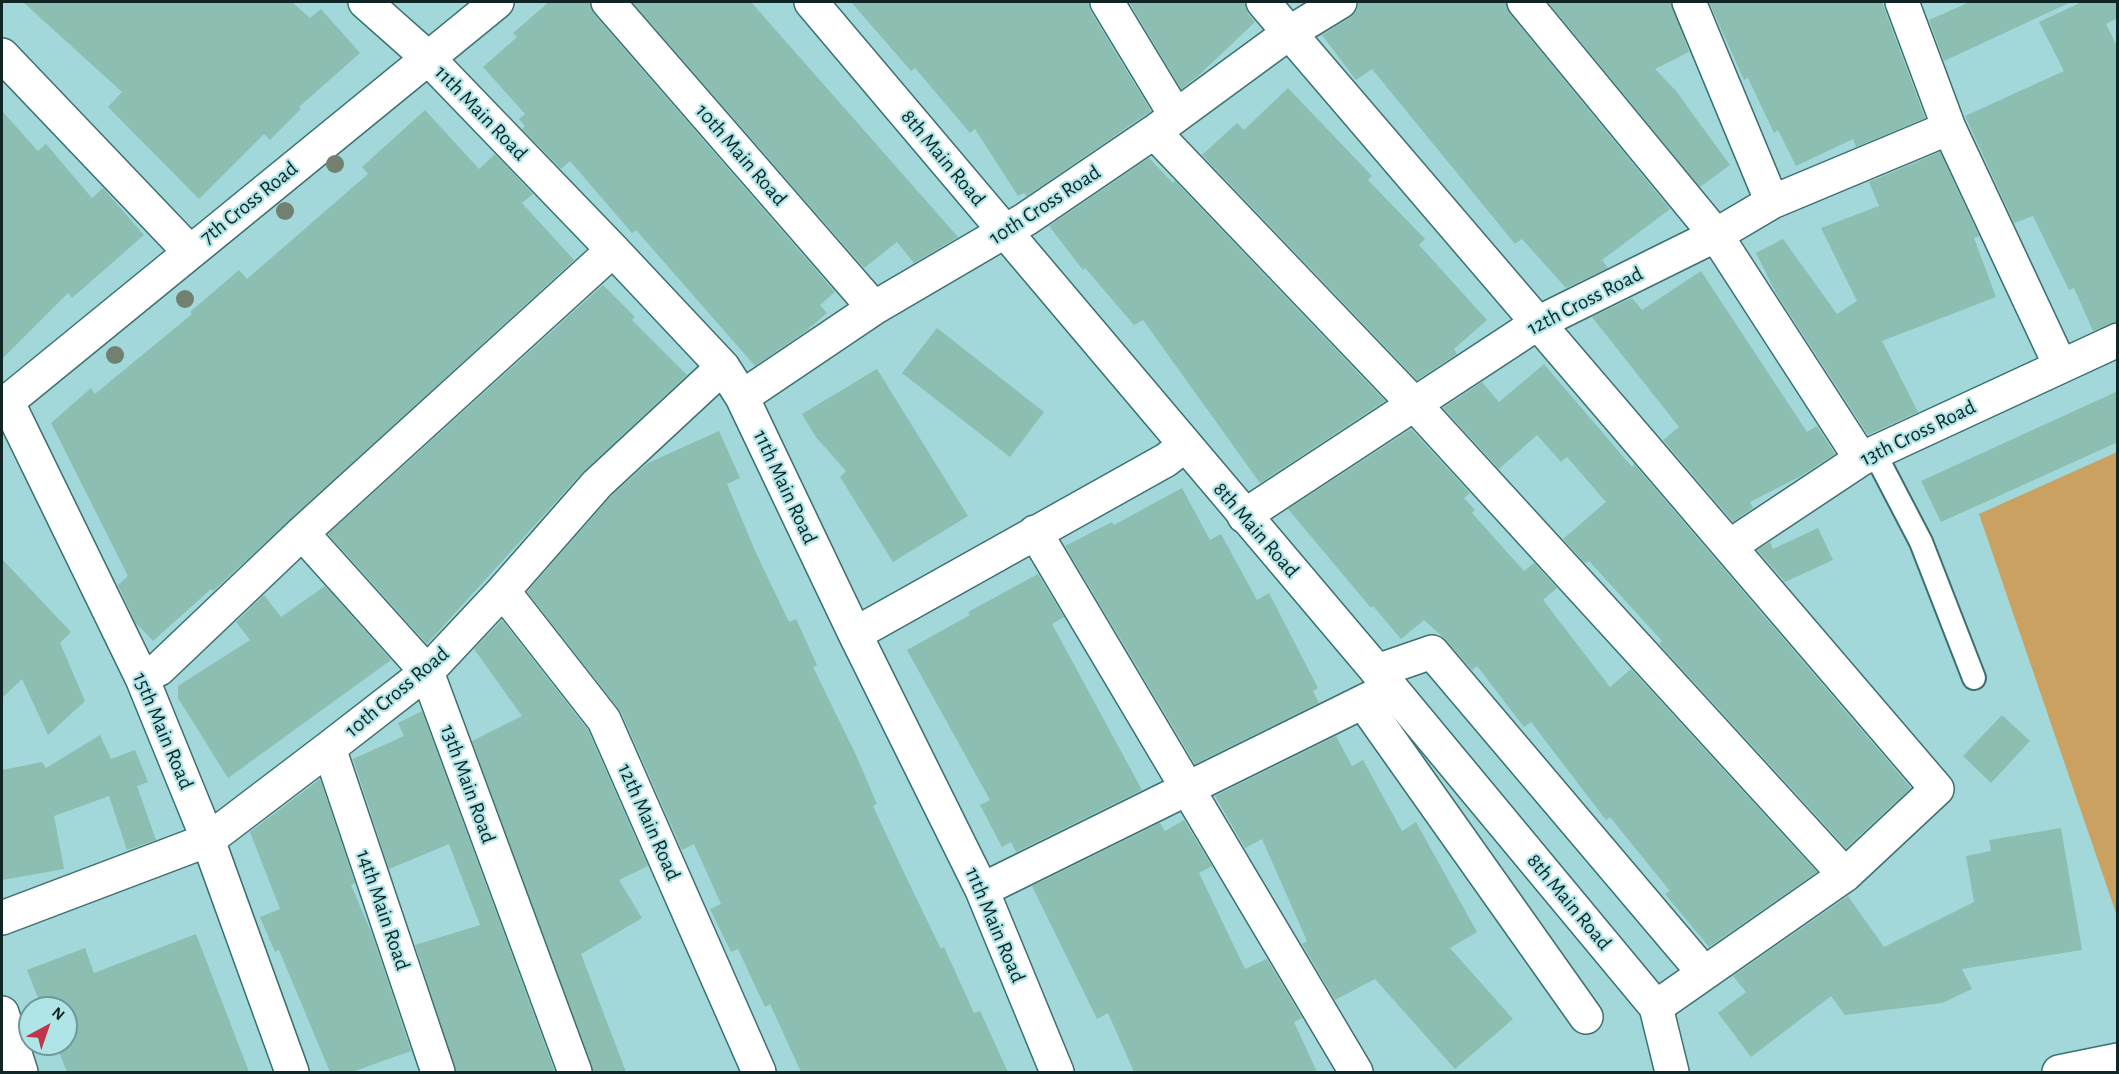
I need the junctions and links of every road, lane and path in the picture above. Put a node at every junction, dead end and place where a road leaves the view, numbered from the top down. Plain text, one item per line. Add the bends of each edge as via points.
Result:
1 (365, 2) edge
2 (497, 2) edge
3 (608, 2) edge
4 (1107, 2) edge
5 (1263, 2) edge
6 (1340, 2) edge
7 (1524, 2) edge
8 (1689, 2) edge
9 (1902, 2) edge
10 (817, 4) edge
11 (1289, 33) junction
12 (2, 55) edge
13 (427, 57) junction
14 (1165, 124) junction
15 (1949, 128) junction
16 (1772, 202) junction
17 (1006, 233) junction
18 (1716, 235) junction
19 (614, 250) junction
20 (190, 252) junction
21 (874, 308) junction
22 (1538, 323) junction
23 (2118, 340) edge
24 (2060, 365) junction
25 (723, 367) junction
26 (742, 397) junction
27 (4, 403) edge
28 (1416, 405) junction
29 (1184, 446) junction
30 (1867, 456) junction
31 (1244, 516) junction
32 (1035, 532) junction
33 (302, 533) junction
34 (1730, 546) junction
35 (503, 591) junction
36 (855, 634) junction
37 (427, 672) junction
38 (142, 678) junction
39 (1974, 678) dead end
40 (1377, 687) junction
41 (329, 748) junction
42 (1186, 790) junction
43 (208, 840) junction
44 (1845, 875) junction
45 (982, 890) junction
46 (2, 918) edge
47 (1693, 960) dead end
48 (1656, 1006) junction
49 (2, 1013) edge
50 (1586, 1017) dead end
51 (2118, 1060) edge
52 (21, 1072) edge
53 (292, 1072) edge
54 (438, 1072) edge
55 (575, 1072) edge
56 (759, 1072) edge
57 (1057, 1072) edge
58 (1356, 1072) edge
59 (1672, 1072) edge
60 (2059, 1072) edge

1 - 13 street, 11th Main Road
2 - 13 street, 7th Cross Road
3 - 21 street, 10th Main Road
4 - 14 street
5 - 11 street
6 - 11 street, 10th Cross Road
7 - 18 street
8 - 16 street
9 - 15 street
10 - 17 street, 8th Main Road
11 - 14 street, 10th Cross Road
11 - 22 street
12 - 20 street
13 - 19 street, 11th Main Road
13 - 20 street, 7th Cross Road
14 - 17 street, 10th Cross Road
14 - 28 street
15 - 16 street, 12th Cross Road
15 - 24 street
16 - 18 street, 12th Cross Road
17 - 21 street, 10th Cross Road
17 - 29 street, 8th Main Road
18 - 22 street, 12th Cross Road
18 - 30 street
19 - 25 street, 11th Main Road
19 - 33 street
20 - 27 street, 7th Cross Road
21 - 26 street, 10th Cross Road
22 - 28 street, 12th Cross Road
22 - 34 street
23 - 24 street, 13th Cross Road
24 - 30 street, 13th Cross Road
25 - 26 street, 11th Main Road
25 - 35 street, 10th Cross Road via 597,484
26 - 36 street, 11th Main Road
27 - 38 street, 15th Main Road
28 - 31 street, 12th Cross Road
28 - 44 street
29 - 31 street, 8th Main Road
29 - 32 street via 1166,460
30 - 34 street, 13th Cross Road
30 - 39 lane via 1921,542
31 - 40 street, 8th Main Road
32 - 36 street
32 - 42 street
33 - 37 street, 13th Main Road
33 - 38 street via 159,669
34 - 44 street via 1936,789
35 - 37 street, 10th Cross Road
35 - 56 street, 12th Main Road via 604,720
36 - 45 street, 11th Main Road
37 - 41 street, 10th Cross Road
37 - 55 street, 13th Main Road
38 - 43 street, 15th Main Road
40 - 42 street
40 - 47 street via 1432,652
40 - 48 street, 8th Main Road
40 - 50 street
41 - 43 street, 10th Cross Road
41 - 54 street, 14th Main Road
42 - 45 street
42 - 58 street
43 - 46 street, 10th Cross Road
43 - 53 street, 15th Main Road
44 - 48 street
45 - 57 street, 11th Main Road
48 - 59 street, 8th Main Road
49 - 52 street
51 - 60 street

